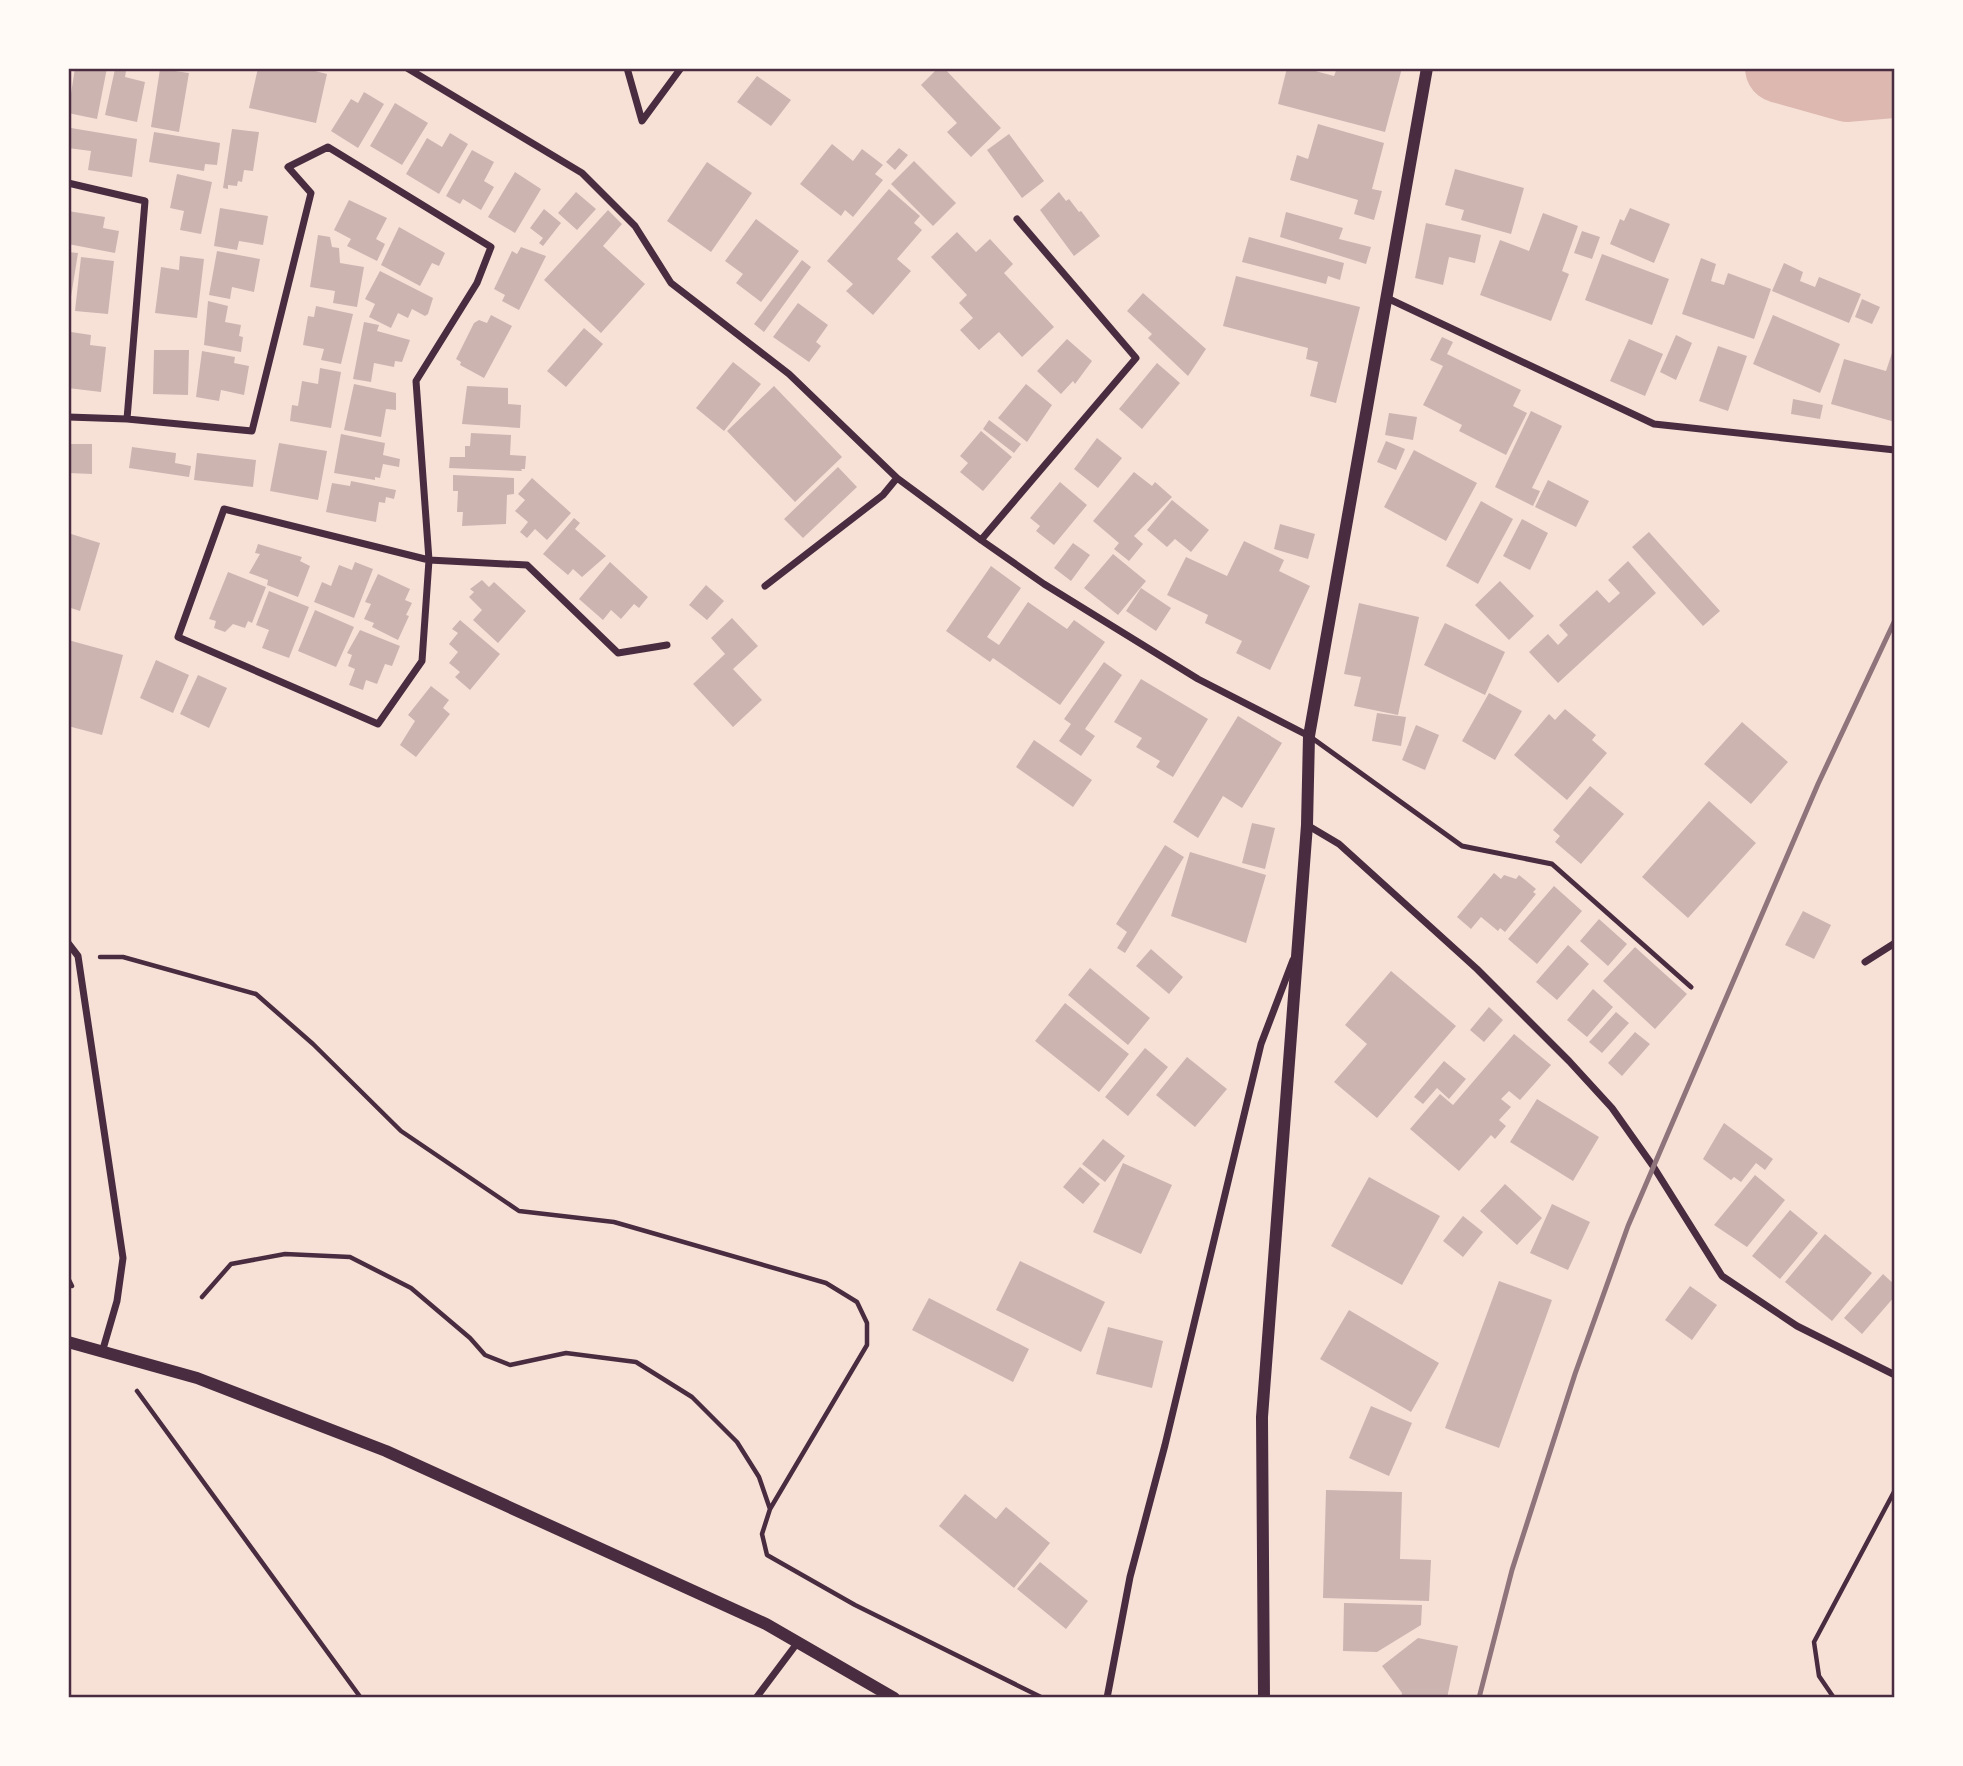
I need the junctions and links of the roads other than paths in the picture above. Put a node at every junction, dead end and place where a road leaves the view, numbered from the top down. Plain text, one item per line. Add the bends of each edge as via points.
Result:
1 (407, 68) edge
2 (627, 68) edge
3 (681, 68) edge
4 (1427, 68) edge
5 (68, 183) edge
6 (1017, 219) dead end
7 (1387, 298) junction
8 (68, 417) edge
9 (127, 419) junction
10 (1895, 450) edge
11 (897, 478) junction
12 (981, 540) junction
13 (429, 560) junction
14 (765, 586) dead end
15 (667, 645) dead end
16 (1309, 736) junction
17 (1307, 825) junction
18 (68, 943) edge
19 (1895, 943) edge
20 (1297, 949) junction
21 (1865, 962) dead end
22 (1691, 987) dead end
23 (68, 1342) edge
24 (103, 1349) junction
25 (1895, 1375) edge
26 (798, 1642) junction
27 (756, 1698) edge
28 (894, 1698) edge
29 (1107, 1698) edge
30 (1264, 1698) edge

1 - 11 street via 582,173 635,226 671,283 789,374
2 - 3 street via 642,121
4 - 7 street
5 - 9 street via 145,201
6 - 12 street via 1136,358
7 - 10 street via 1654,424
7 - 16 street
8 - 9 street
9 - 13 street via 253,432 311,193 288,167 328,147 491,247 477,283 416,381
11 - 12 street
11 - 14 street via 883,495
12 - 16 street via 1198,679
13 - 13 street via 422,662 378,724 178,638 224,509
13 - 15 street via 527,565 618,653
16 - 17 street
16 - 22 lane via 1462,846 1552,863
17 - 20 street
17 - 25 street via 1339,844 1477,969 1569,1061 1612,1108 1723,1276 1797,1326
18 - 24 street via 78,956 123,1258
19 - 21 street
20 - 29 street via 1261,1044 1130,1577
20 - 30 street via 1262,1418
23 - 24 street
24 - 26 street via 197,1378 386,1451
26 - 27 street
26 - 28 street

